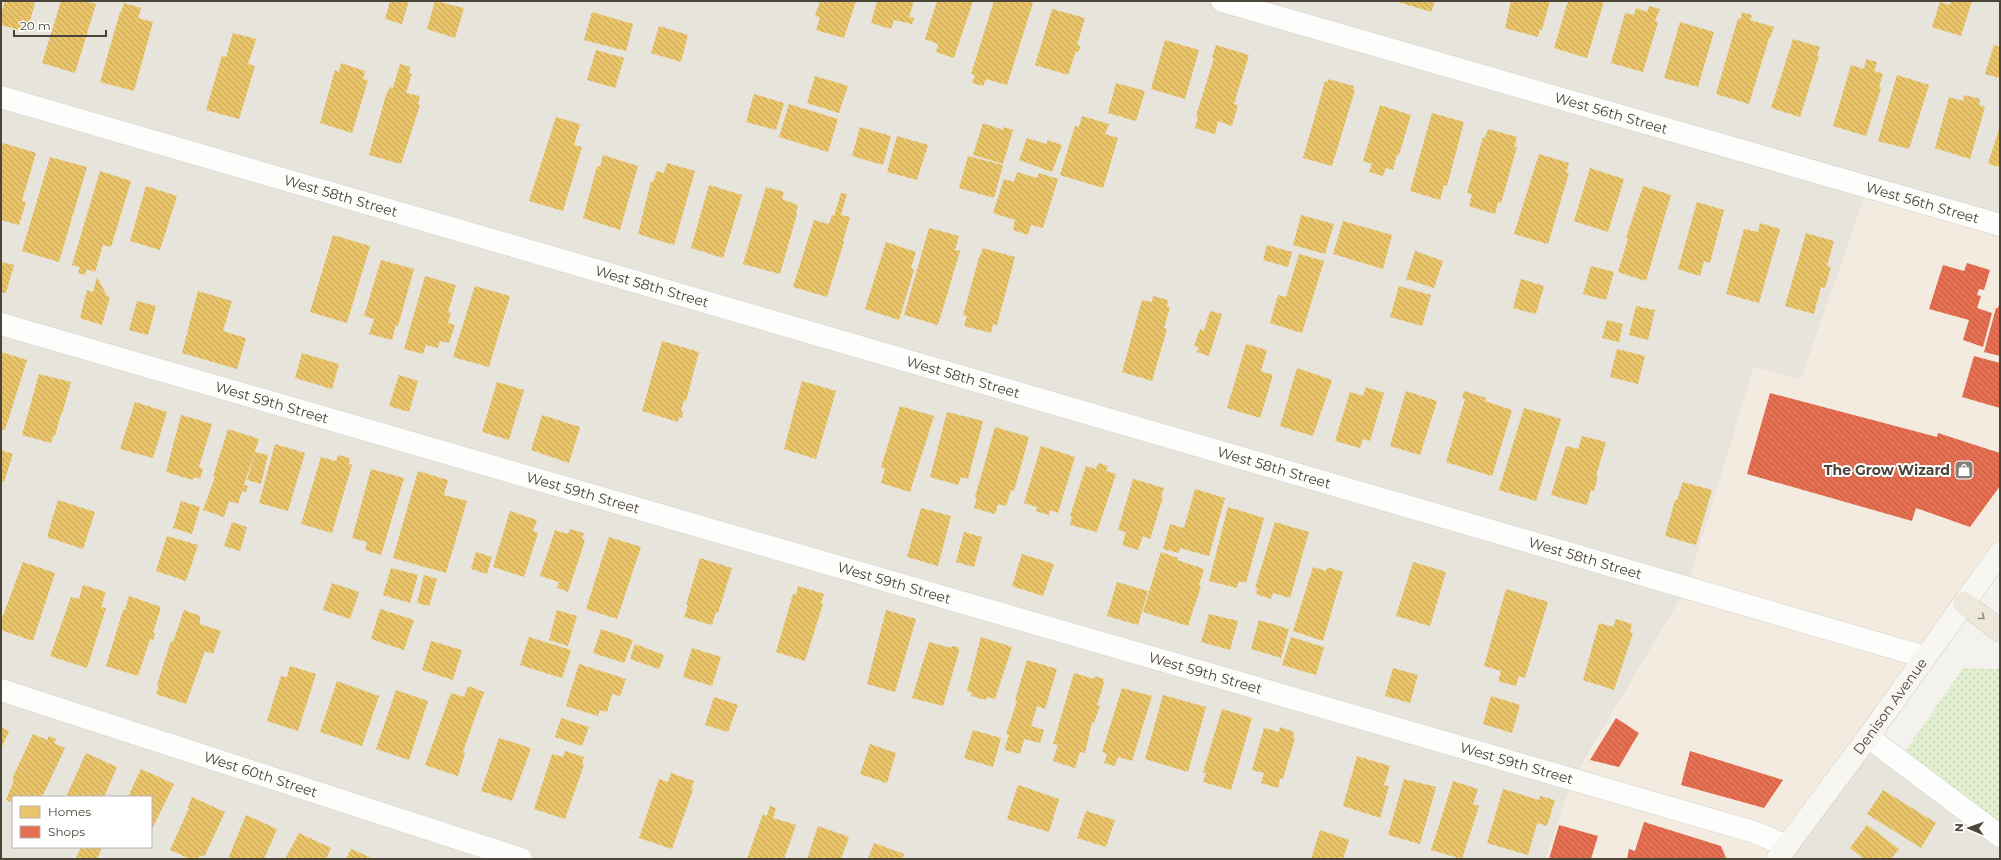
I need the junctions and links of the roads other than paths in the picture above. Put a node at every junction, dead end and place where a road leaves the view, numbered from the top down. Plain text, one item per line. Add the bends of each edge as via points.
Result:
1 (1222, 1) edge
2 (1, 97) edge
3 (2000, 225) edge
4 (1, 324) edge
5 (2000, 553) edge
6 (1964, 603) junction
7 (2000, 631) edge
8 (1925, 657) junction
9 (1, 690) edge
10 (1868, 737) junction
11 (2000, 836) edge
12 (1782, 852) edge
13 (521, 859) edge

1 - 3 street, West 56th Street
2 - 8 street, West 58th Street
4 - 12 street, West 59th Street via 1754,832
5 - 6 main road, Denison Avenue
6 -> 7 highway
6 - 8 main road, Denison Avenue
8 - 10 main road, Denison Avenue
9 - 13 street, West 60th Street
10 - 11 street
10 - 12 main road, Denison Avenue

